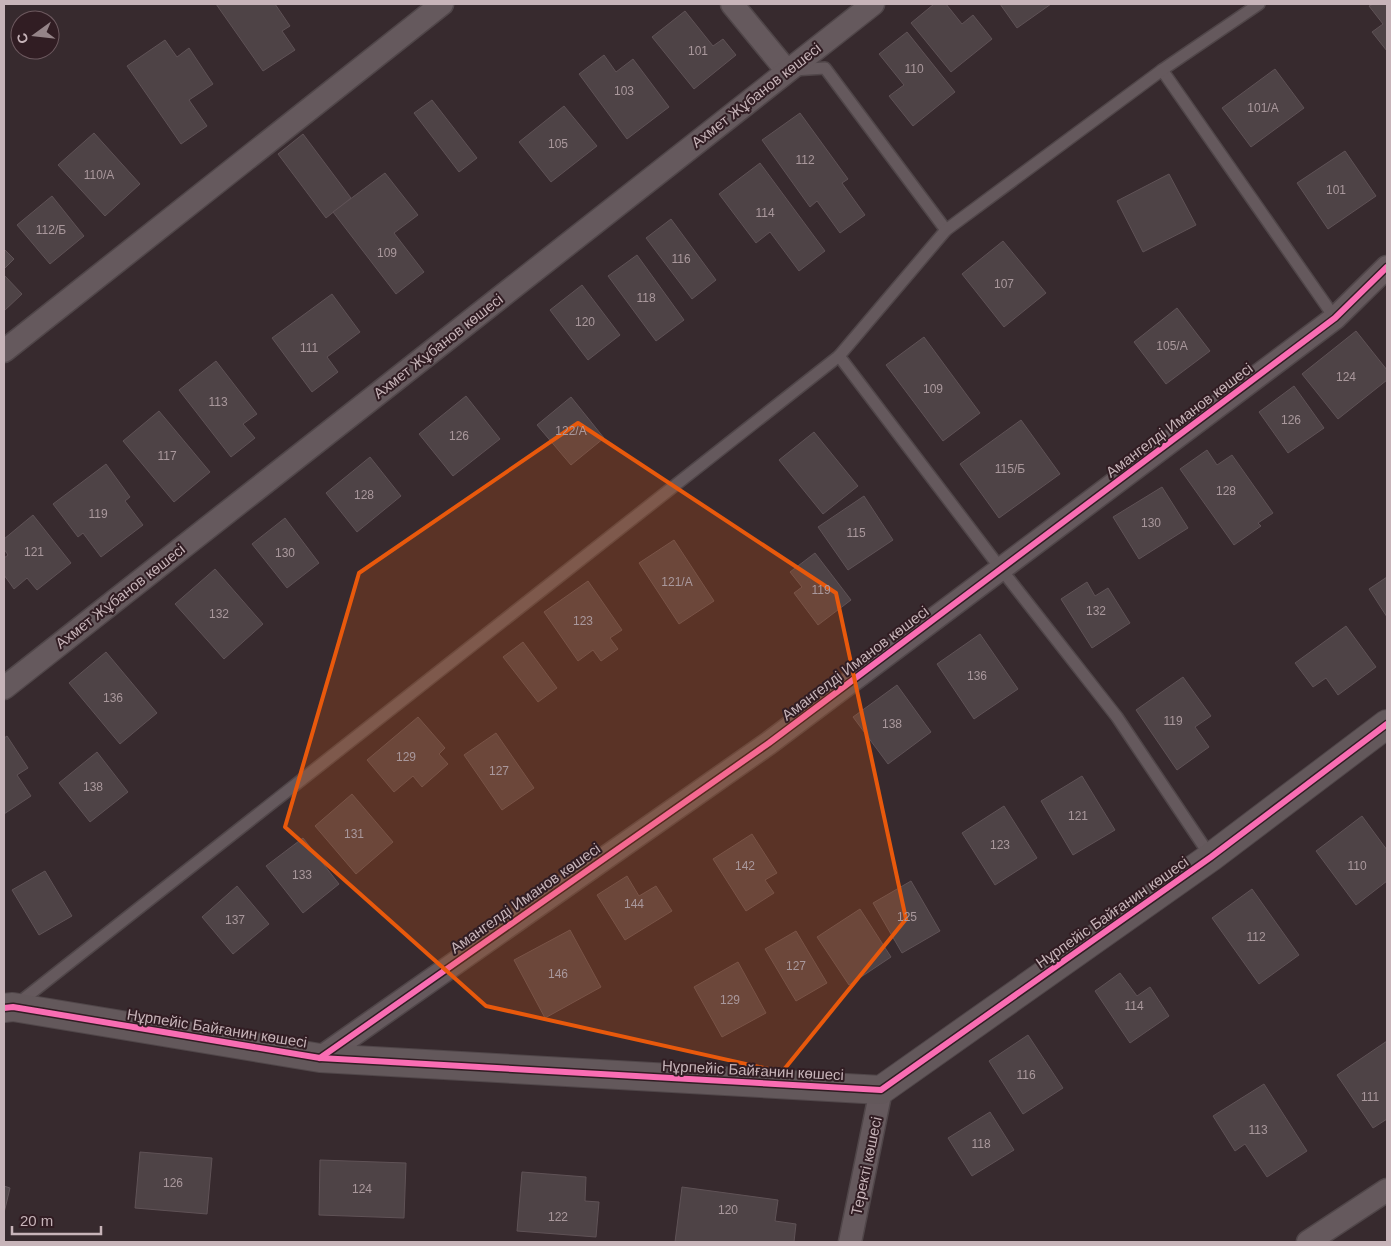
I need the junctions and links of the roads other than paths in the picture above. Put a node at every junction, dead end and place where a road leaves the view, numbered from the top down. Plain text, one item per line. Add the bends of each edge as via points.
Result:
1 (442, 4) edge
2 (732, 4) edge
3 (872, 4) edge
4 (1259, 4) edge
5 (787, 70) junction
6 (1162, 70) junction
7 (946, 230) junction
8 (1387, 266) edge
9 (1335, 318) junction
10 (4, 351) edge
11 (839, 356) junction
12 (1001, 569) junction
13 (4, 688) edge
14 (1387, 724) edge
15 (1212, 857) junction
16 (8, 1008) edge
17 (320, 1058) junction
18 (882, 1090) junction
19 (1387, 1190) edge
20 (850, 1242) edge
21 (1308, 1242) edge

1 - 10 street
2 - 5 street
3 - 5 street, Ахмет Жұбанов көшесі
4 - 6 lane
5 - 7 lane via 825,68
5 - 13 street, Ахмет Жұбанов көшесі
6 - 7 lane
6 - 9 lane
7 - 11 lane
8 - 9 street, Амангелді Иманов көшесі
9 - 12 street, Амангелді Иманов көшесі
11 - 12 lane
11 - 16 lane
12 - 15 lane via 1117,717
12 - 17 street, Амангелді Иманов көшесі via 770,742
14 - 15 street, Нұрпейіс Байғанин көшесі
15 - 18 street, Нұрпейіс Байғанин көшесі
16 - 17 street, Нұрпейіс Байғанин көшесі
17 - 18 street, Нұрпейіс Байғанин көшесі
18 - 20 street, Теректі көшесі
19 - 21 street

